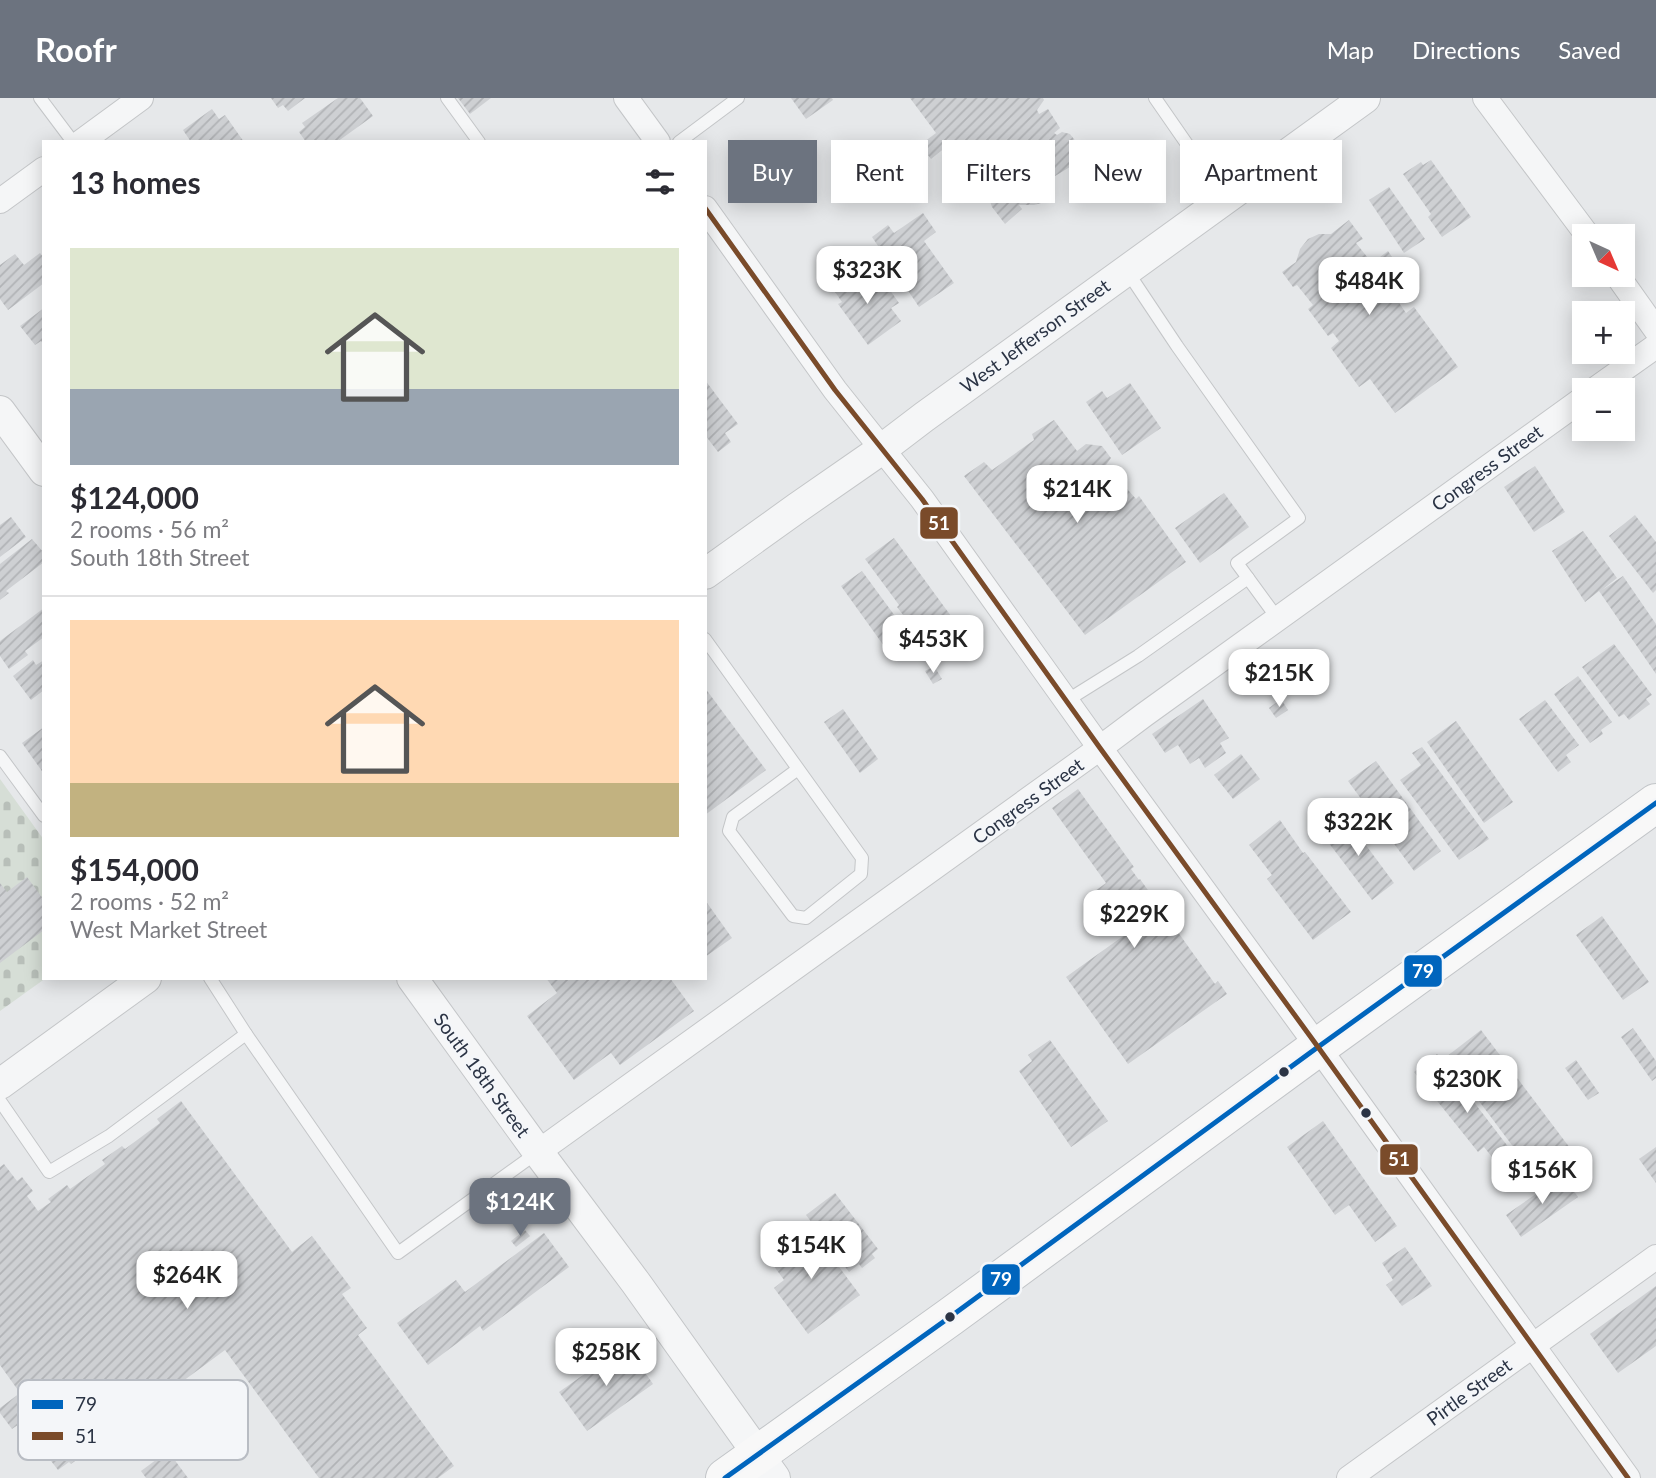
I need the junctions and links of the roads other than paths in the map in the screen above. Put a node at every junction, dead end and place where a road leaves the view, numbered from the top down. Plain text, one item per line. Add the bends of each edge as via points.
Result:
1 (40, 98) edge
2 (141, 98) edge
3 (447, 98) edge
4 (626, 98) edge
5 (738, 98) edge
6 (1155, 98) edge
7 (1365, 98) edge
8 (1485, 98) edge
9 (72, 140) edge
10 (84, 140) edge
11 (478, 140) edge
12 (657, 140) edge
13 (682, 140) edge
14 (1185, 140) edge
15 (1307, 140) edge
16 (42, 170) edge
17 (0, 201) edge
18 (1220, 203) edge
19 (707, 211) edge
20 (1579, 224) edge
21 (1127, 270) junction
22 (1626, 287) edge
23 (1656, 330) edge
24 (1656, 346) edge
25 (1611, 378) edge
26 (1572, 407) edge
27 (0, 411) edge
28 (882, 449) junction
29 (42, 468) edge
30 (707, 573) edge
31 (1248, 578) junction
32 (1278, 618) junction
33 (707, 642) edge
34 (1066, 701) junction
35 (1100, 748) junction
36 (0, 756) edge
37 (799, 769) junction
38 (1656, 803) edge
39 (42, 813) edge
40 (143, 980) edge
41 (211, 980) edge
42 (413, 980) edge
43 (246, 1034) junction
44 (1318, 1046) junction
45 (0, 1084) edge
46 (0, 1101) edge
47 (538, 1152) junction
48 (1656, 1257) edge
49 (1534, 1345) junction
50 (766, 1466) edge
51 (725, 1478) edge
52 (1349, 1478) edge
53 (1628, 1478) edge

1 - 9 lane
2 - 10 street
3 - 11 lane
4 - 12 street
5 - 13 lane
6 - 14 lane
7 - 15 street, West Jefferson Street
8 - 20 street
16 - 17 street
18 - 21 street, West Jefferson Street
19 - 28 street
21 - 28 street, West Jefferson Street
21 - 31 lane via 1299,518 1237,563
22 - 23 street
24 - 25 street
26 - 32 street, Congress Street
27 - 29 street
28 - 30 street, West Jefferson Street
28 - 34 street
31 - 32 lane
31 - 34 lane
32 - 35 street, Congress Street
33 - 37 lane
34 - 35 street
35 - 44 street
35 - 47 street, Congress Street
36 - 39 lane
37 - 37 lane via 862,858 862,874 806,918 793,916 729,831 733,817
38 - 44 main road
40 - 45 street
41 - 43 lane
42 - 47 street, South 18th Street
43 - 46 lane via 108,1136 49,1172
43 - 47 lane via 398,1253
44 - 49 street
44 - 50 main road via 950,1317
47 - 50 street, South 18th Street
48 - 49 street, Pirtle Street
49 - 52 street, Pirtle Street
49 - 53 street
50 - 51 main road

